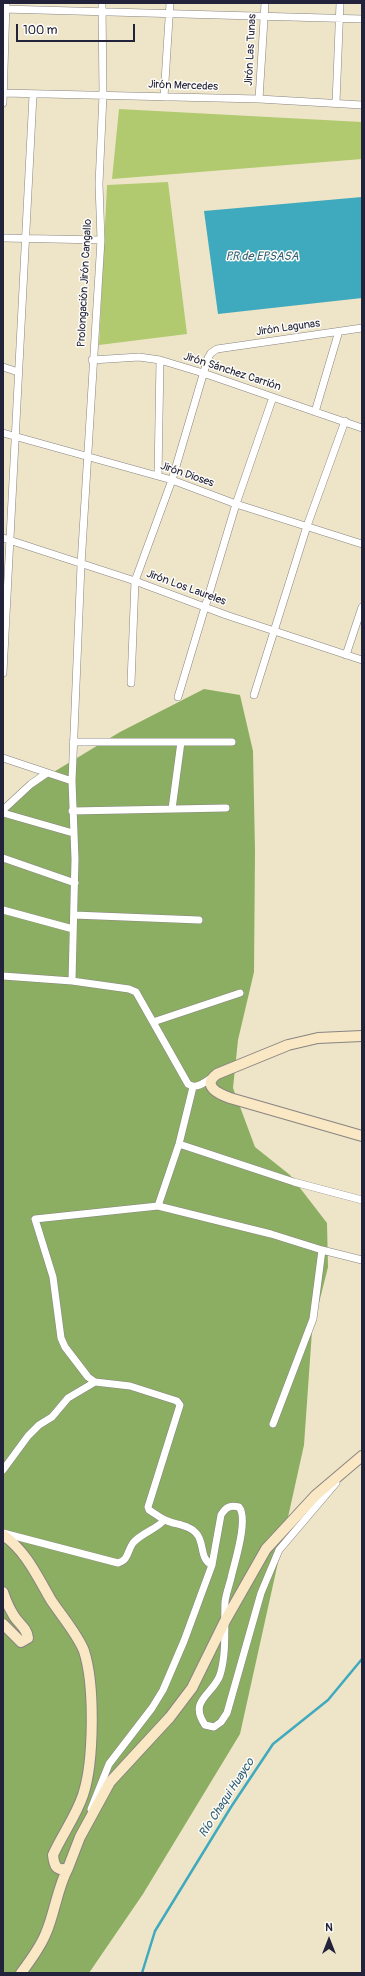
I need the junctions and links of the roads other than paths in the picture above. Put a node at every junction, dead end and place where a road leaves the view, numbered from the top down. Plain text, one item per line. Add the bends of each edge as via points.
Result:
1 (170, 3) edge
2 (265, 3) edge
3 (340, 3) edge
4 (5, 7) edge
5 (103, 7) edge
6 (170, 13) junction
7 (264, 16) junction
8 (338, 18) junction
9 (362, 19) edge
10 (3, 94) edge
11 (33, 94) junction
12 (103, 94) junction
13 (164, 97) junction
14 (259, 99) junction
15 (3, 103) edge
16 (336, 103) junction
17 (362, 105) edge
18 (3, 238) edge
19 (25, 238) junction
20 (101, 240) junction
21 (362, 328) edge
22 (339, 331) junction
23 (92, 360) junction
24 (160, 360) junction
25 (3, 367) edge
26 (18, 372) junction
27 (203, 373) junction
28 (273, 398) junction
29 (315, 412) junction
30 (345, 421) junction
31 (362, 428) edge
32 (3, 433) edge
33 (14, 437) junction
34 (87, 456) junction
35 (158, 476) junction
36 (172, 480) junction
37 (236, 504) junction
38 (307, 526) junction
39 (6, 539) edge
40 (362, 544) edge
41 (81, 565) junction
42 (134, 581) junction
43 (362, 607) edge
44 (206, 608) junction
45 (274, 631) junction
46 (346, 655) junction
47 (362, 660) edge
48 (3, 673) edge
49 (131, 683) dead end
50 (254, 695) dead end
51 (178, 697) dead end
52 (73, 742) junction
53 (181, 742) junction
54 (232, 742) dead end
55 (3, 758) edge
56 (47, 772) junction
57 (72, 781) junction
58 (226, 808) dead end
59 (172, 809) junction
60 (3, 811) edge
61 (72, 811) junction
62 (73, 833) junction
63 (3, 858) edge
64 (75, 883) junction
65 (3, 910) edge
66 (74, 915) junction
67 (199, 920) dead end
68 (73, 929) junction
69 (3, 976) edge
70 (72, 981) junction
71 (240, 994) dead end
72 (153, 1022) junction
73 (362, 1036) edge
74 (212, 1078) junction
75 (193, 1087) junction
76 (362, 1136) edge
77 (179, 1144) junction
78 (362, 1200) edge
79 (158, 1206) junction
80 (322, 1250) junction
81 (362, 1260) edge
82 (95, 1382) junction
83 (273, 1424) dead end
84 (362, 1456) edge
85 (350, 1468) junction
86 (3, 1470) edge
87 (164, 1520) junction
88 (3, 1534) edge
89 (212, 1565) junction
90 (3, 1592) edge
91 (225, 1621) junction
92 (3, 1624) edge
93 (80, 1837) junction
94 (68, 1868) junction
95 (21, 1973) edge

1 - 6 street
2 - 7 street, Jirón Las Tunas
3 - 8 street
4 - 5 street
4 - 10 street
5 - 6 street
5 - 12 street, Prolongación Jirón Cangallo
6 - 7 street
6 - 13 street
7 - 8 street
7 - 14 street, Jirón Las Tunas
8 - 9 street
8 - 16 street
10 - 11 street, Jirón Mercedes
10 - 15 street
11 - 12 street, Jirón Mercedes
11 - 19 street
12 - 13 street, Jirón Mercedes
12 - 20 street, Prolongación Jirón Cangallo via 99,184
13 - 14 street, Jirón Mercedes
14 - 16 street, Jirón Mercedes
16 - 17 street, Jirón Mercedes
18 - 19 street
19 - 20 street
19 - 26 street
20 - 23 street, Prolongación Jirón Cangallo
21 - 22 street, Jirón Lagunas
22 - 27 street, Jirón Lagunas via 217,349 208,358
22 - 29 street
23 - 24 street, Jirón Sánchez Carrión via 139,357
23 - 34 street, Prolongación Jirón Cangallo
24 - 27 street, Jirón Sánchez Carrión
24 - 35 street
25 - 26 street
26 - 33 street
27 - 28 street, Jirón Sánchez Carrión
27 - 36 street
28 - 29 street, Jirón Sánchez Carrión
28 - 37 street
29 - 30 street, Jirón Sánchez Carrión
30 - 31 street, Jirón Sánchez Carrión
30 - 38 street
32 - 33 street, Jirón Dioses
33 - 34 street, Jirón Dioses
33 - 39 street
34 - 35 street, Jirón Dioses
34 - 41 street, Prolongación Jirón Cangallo
35 - 36 street, Jirón Dioses
36 - 37 street, Jirón Dioses
36 - 42 street
37 - 38 street, Jirón Dioses
37 - 44 street
38 - 40 street, Jirón Dioses
38 - 45 street
39 - 41 street, Jirón Los Laureles
39 - 48 street
41 - 42 street, Jirón Los Laureles
41 - 52 street, Prolongación Jirón Cangallo
42 - 44 street, Jirón Los Laureles
42 - 49 street
43 - 46 street
44 - 45 street, Jirón Los Laureles
44 - 51 street
45 - 46 street, Jirón Los Laureles
45 - 50 street
46 - 47 street, Jirón Los Laureles
52 - 53 street
52 - 57 street, Prolongación Jirón Cangallo
53 - 54 street
53 - 59 street
55 - 56 street
56 - 57 street
56 - 60 street
57 - 61 street, Prolongación Jirón Cangallo
58 - 59 street
59 - 61 street
60 - 62 street
61 - 62 street, Prolongación Jirón Cangallo
62 - 64 street, Prolongación Jirón Cangallo
63 - 64 street
64 - 66 street, Prolongación Jirón Cangallo
65 - 68 street
66 - 67 street
66 - 68 street, Prolongación Jirón Cangallo
68 - 70 street, Prolongación Jirón Cangallo
69 - 70 street
70 - 72 street via 136,992
71 - 72 street
72 - 75 street via 185,1080
73 - 74 street via 318,1038 288,1045
74 - 75 street
74 - 76 street via 210,1083 213,1089 230,1098
75 - 77 street
77 - 78 street via 294,1182
77 - 79 street
79 - 80 street via 272,1234
79 - 82 street via 35,1219 53,1276 61,1338 88,1377
80 - 81 street
80 - 83 street via 313,1319
82 - 86 street via 68,1398 52,1417 39,1425
82 - 87 street via 130,1386 177,1401 180,1405 148,1505 149,1510
84 - 85 street
85 - 91 street via 316,1495 274,1538
85 - 91 street via 279,1550 261,1593 227,1713 214,1727 205,1725 199,1717 199,1707 202,1698 219,1676 224,1657
87 - 88 street via 140,1537 132,1545 126,1559 118,1563
87 - 89 street via 186,1526 195,1532 202,1543 205,1559
88 - 94 street via 28,1558 52,1601 79,1640 87,1664 92,1729 90,1771 83,1797 53,1855 56,1868
89 - 91 street via 221,1515 229,1506 239,1507 243,1516 225,1600
89 - 93 street via 163,1690 109,1764
90 - 92 street via 6,1603 26,1629 28,1638 21,1642
91 - 93 street via 185,1700 110,1782
93 - 94 street
94 - 95 street via 59,1888 46,1933

